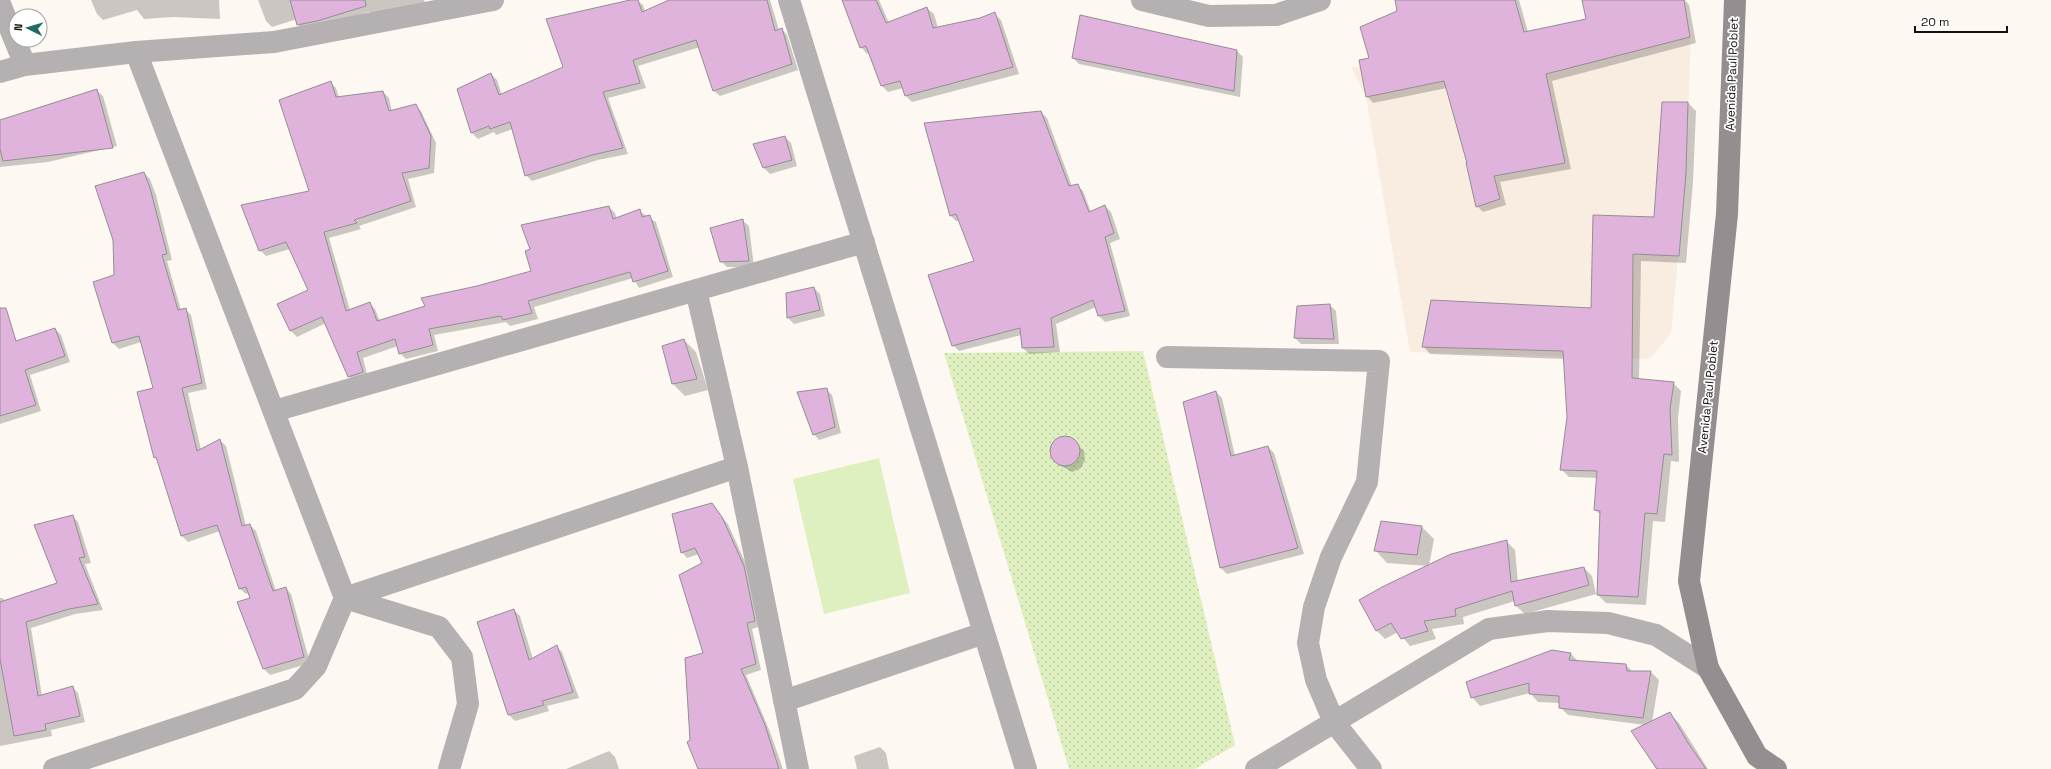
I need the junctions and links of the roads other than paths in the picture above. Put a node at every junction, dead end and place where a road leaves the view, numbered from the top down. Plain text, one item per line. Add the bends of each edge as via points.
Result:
1 (493, 0) edge
2 (789, 0) edge
3 (1142, 0) edge
4 (1320, 0) edge
5 (1735, 0) edge
6 (0, 4) edge
7 (136, 52) junction
8 (25, 65) junction
9 (0, 72) edge
10 (864, 242) junction
11 (696, 290) junction
12 (1167, 357) dead end
13 (274, 411) junction
14 (737, 466) junction
15 (345, 598) junction
16 (984, 633) junction
17 (1708, 668) junction
18 (784, 701) junction
19 (1334, 722) junction
20 (1755, 762) edge
21 (54, 769) edge
22 (449, 769) edge
23 (798, 769) edge
24 (1026, 769) edge
25 (1256, 769) edge
26 (1371, 769) edge
27 (1776, 769) edge

1 - 7 street via 274,42
2 - 10 street
3 - 4 street via 1216,16 1276,15
5 - 17 main road, Avenida Paul Poblet via 1727,214 1690,581
6 - 8 street
7 - 8 street
7 - 13 street
8 - 9 street
10 - 11 street
10 - 16 street
11 - 13 street
11 - 14 street
12 - 19 street via 1379,361 1367,482 1331,557 1314,607 1308,643 1316,680
13 - 15 street
14 - 15 street
14 - 18 street
15 - 21 street via 316,666 295,689
15 - 22 street via 439,627 462,657 468,704
16 - 18 street
16 - 24 street
17 - 19 street via 1656,635 1608,623 1548,621 1489,630
17 - 20 main road, Avenida Paul Poblet
18 - 23 street
19 - 25 street
19 - 26 street
20 - 27 main road, Avenida Paul Poblet

